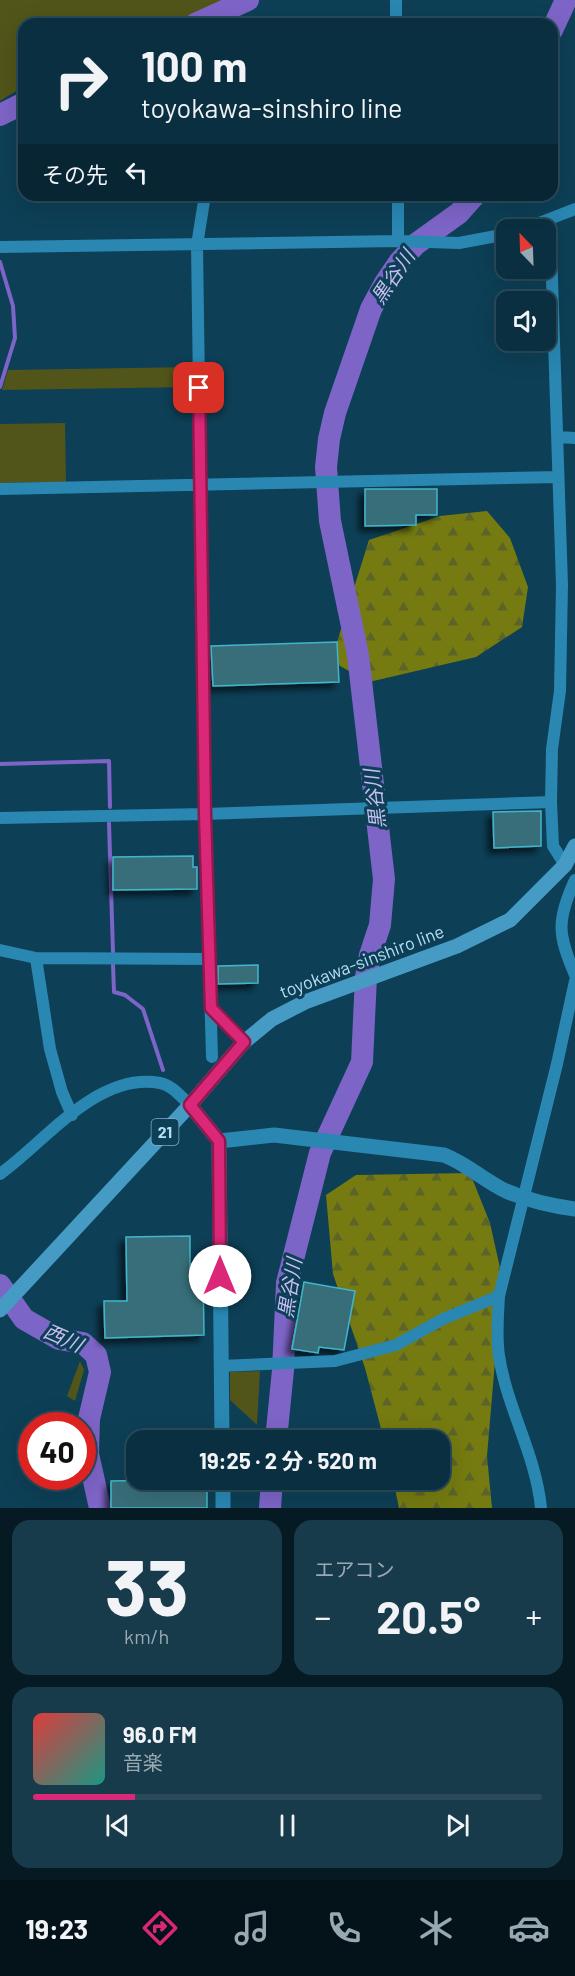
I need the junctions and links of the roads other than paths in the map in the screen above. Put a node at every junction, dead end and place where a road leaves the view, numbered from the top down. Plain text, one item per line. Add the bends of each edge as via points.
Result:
1 (396, 0) edge
2 (396, 18) edge
3 (204, 201) edge
4 (398, 201) edge
5 (575, 209) edge
6 (550, 219) edge
7 (496, 236) edge
8 (398, 241) junction
9 (197, 245) junction
10 (0, 247) edge
11 (552, 279) edge
12 (558, 437) junction
13 (575, 438) edge
14 (558, 477) junction
15 (201, 484) junction
16 (0, 489) edge
17 (551, 802) junction
18 (205, 814) junction
19 (0, 818) edge
20 (575, 846) edge
21 (565, 865) junction
22 (575, 880) edge
23 (0, 950) edge
24 (36, 958) junction
25 (209, 959) junction
26 (575, 975) edge
27 (575, 981) edge
28 (211, 1008) junction
29 (244, 1042) junction
30 (212, 1057) dead end
31 (190, 1105) junction
32 (72, 1115) junction
33 (219, 1141) junction
34 (0, 1174) edge
35 (523, 1197) junction
36 (575, 1209) edge
37 (499, 1296) junction
38 (0, 1310) edge
39 (220, 1366) junction
40 (222, 1430) edge
41 (223, 1490) edge
42 (224, 1508) edge
43 (541, 1508) edge

1 - 2 street
3 - 9 street
4 - 8 street
5 - 6 street
7 - 8 street via 459,243
8 - 9 street
9 - 10 street
9 - 15 street
11 - 12 street
12 - 13 street
12 - 14 street
14 - 15 street
14 - 17 street via 560,691 552,749
15 - 16 street
15 - 18 street
17 - 18 street
17 - 21 street via 554,846
18 - 19 street
18 - 25 street
20 - 21 main road, toyokawa-sinshiro line / 21
21 - 29 main road, toyokawa-sinshiro line / 21 via 510,920 457,946 305,1002 272,1019
22 - 26 street via 562,915 560,934
23 - 24 street
24 - 25 street
24 - 32 street via 50,1049
25 - 28 street
27 - 35 street
28 - 29 street
28 - 30 street
29 - 31 main road, toyokawa-sinshiro line / 21
31 - 32 street via 166,1085 127,1084 101,1093
31 - 33 street
31 - 38 main road, toyokawa-sinshiro line / 21
32 - 34 street
33 - 35 street via 274,1135 444,1155
33 - 39 street
35 - 36 street
35 - 37 street
37 - 39 street via 443,1318 396,1346 335,1361
37 - 43 street via 499,1356 535,1472
39 - 40 street
41 - 42 street

